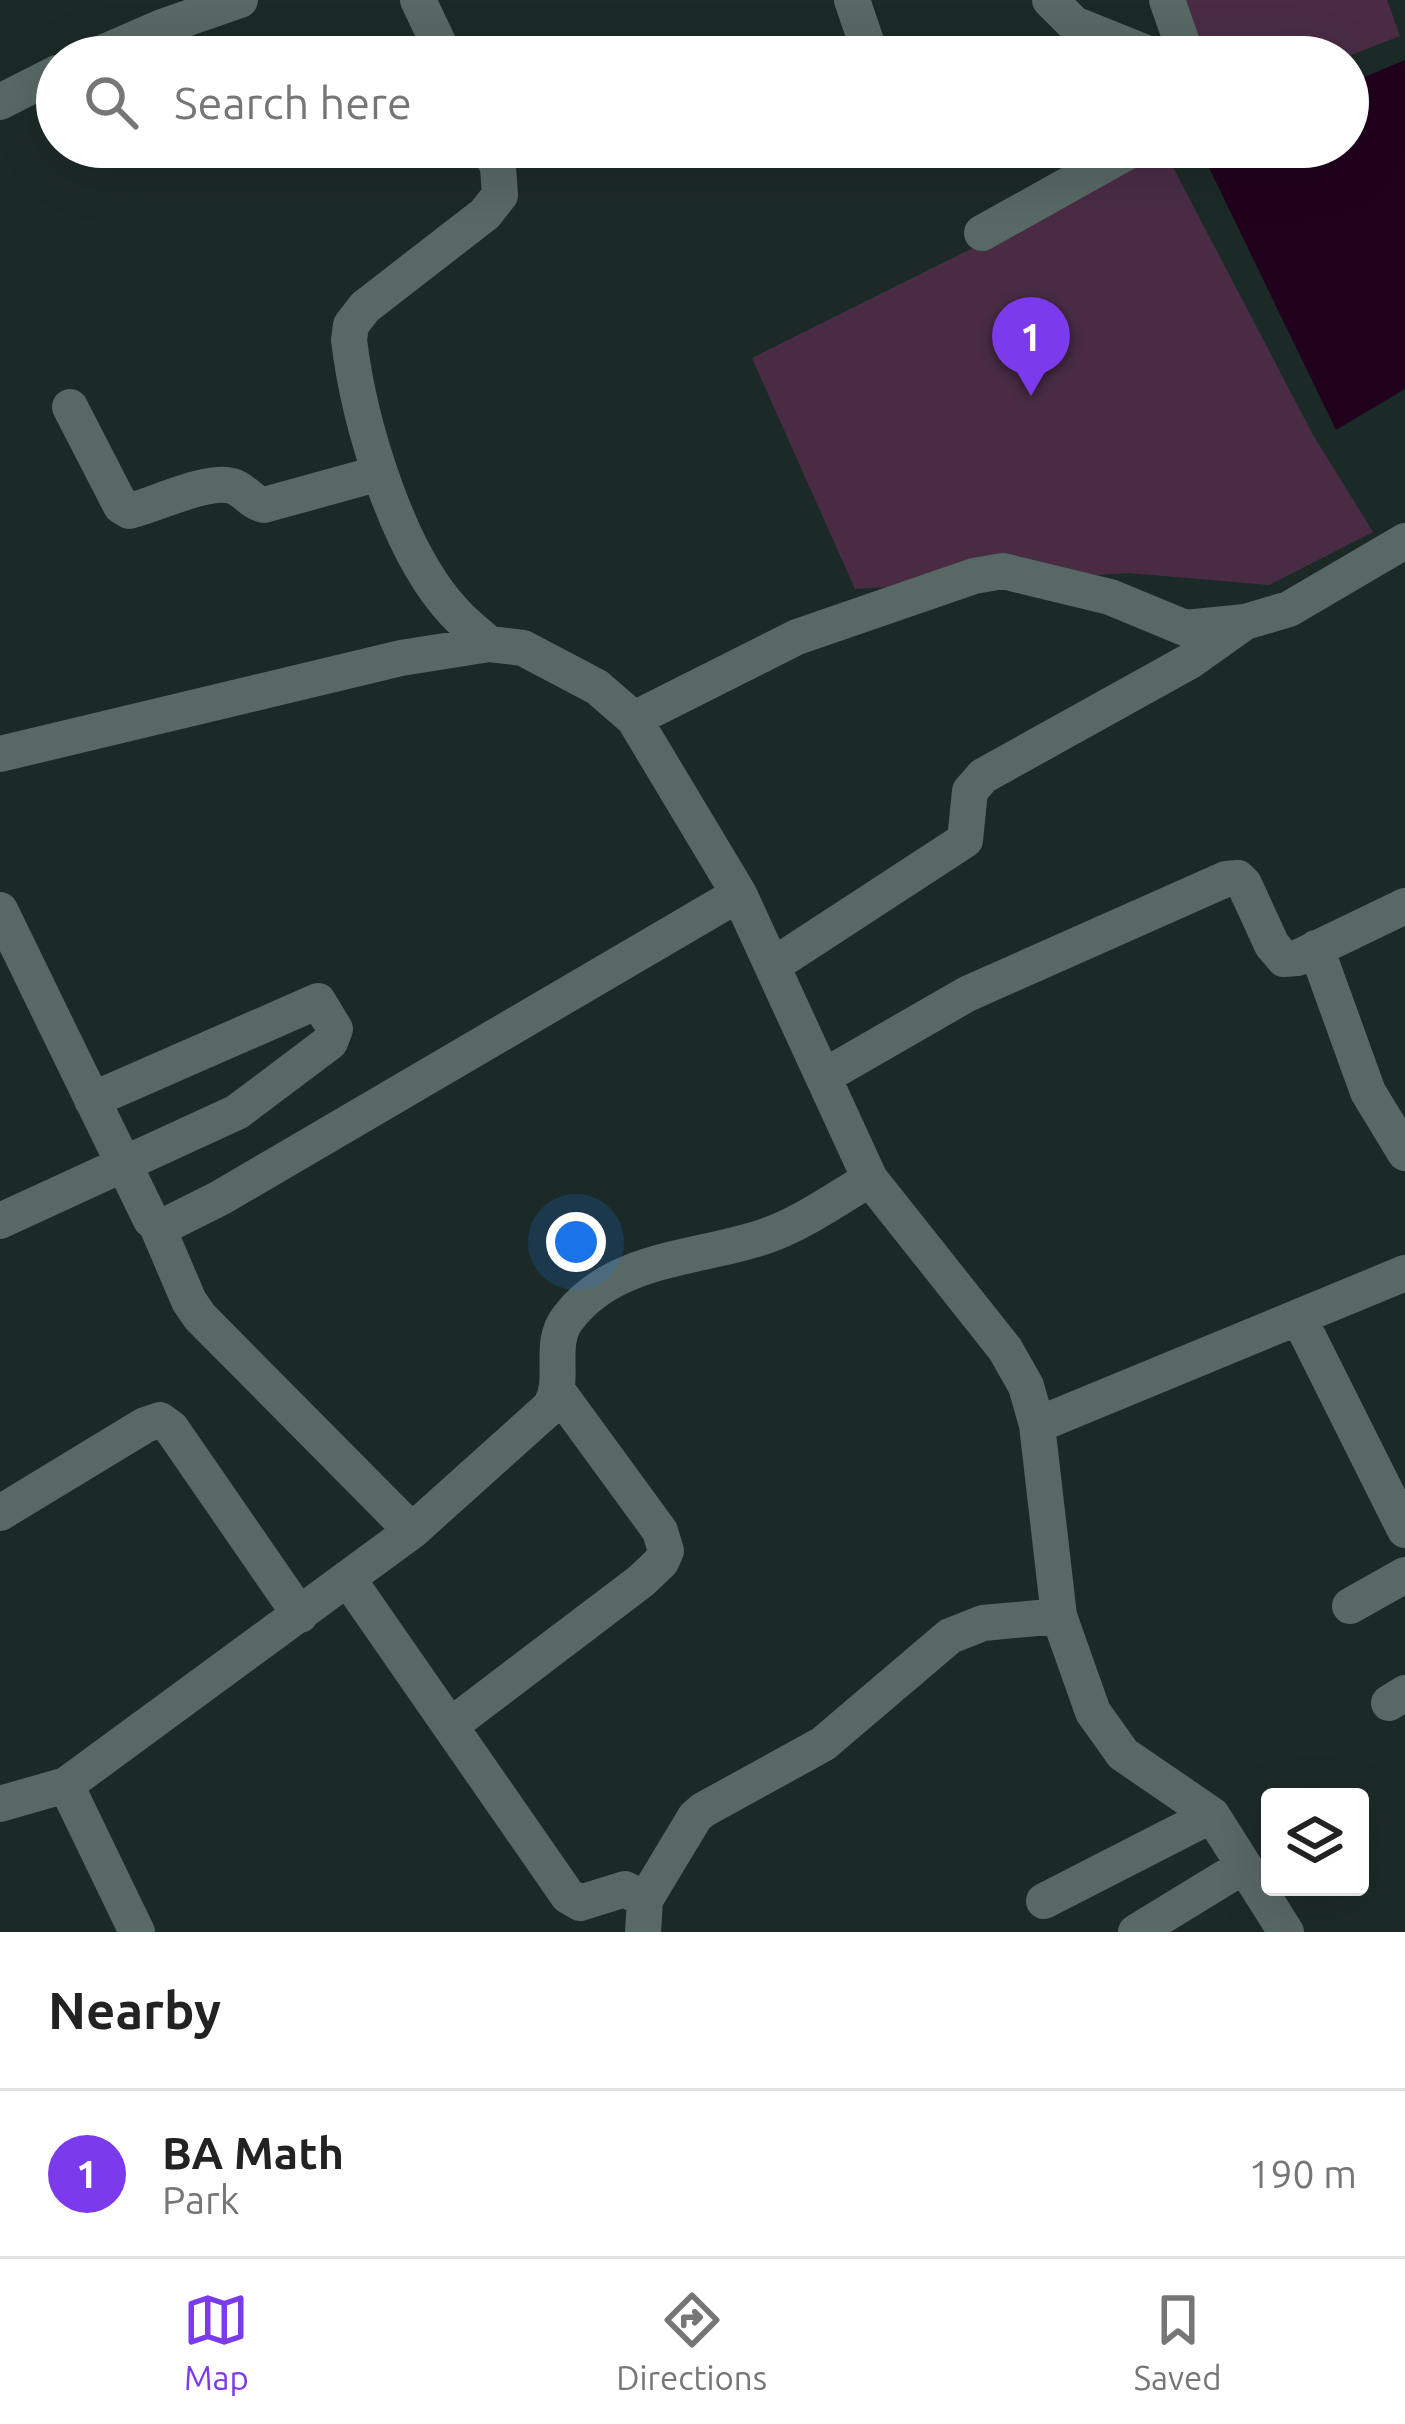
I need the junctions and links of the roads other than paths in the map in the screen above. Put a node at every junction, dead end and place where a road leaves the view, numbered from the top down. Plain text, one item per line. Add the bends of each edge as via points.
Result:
1 (240, 0) edge
2 (418, 0) edge
3 (852, 0) edge
4 (1050, 0) edge
5 (1167, 0) edge
6 (140, 36) edge
7 (435, 36) edge
8 (864, 36) edge
9 (1104, 36) edge
10 (1179, 36) edge
11 (36, 83) edge
12 (0, 101) edge
13 (498, 168) edge
14 (1098, 168) edge
15 (982, 232) dead end
16 (70, 407) dead end
17 (380, 473) junction
18 (1405, 541) edge
19 (1245, 622) junction
20 (489, 644) junction
21 (634, 719) junction
22 (0, 754) edge
23 (739, 894) junction
24 (1405, 906) edge
25 (0, 910) edge
26 (1316, 949) junction
27 (772, 966) junction
28 (823, 1077) junction
29 (92, 1100) junction
30 (1405, 1153) edge
31 (123, 1162) junction
32 (869, 1179) junction
33 (0, 1221) edge
34 (157, 1226) junction
35 (1405, 1273) edge
36 (1299, 1318) junction
37 (557, 1390) junction
38 (1037, 1425) junction
39 (0, 1513) edge
40 (1405, 1530) edge
41 (412, 1531) junction
42 (1405, 1575) edge
43 (348, 1579) junction
44 (1350, 1606) dead end
45 (299, 1615) junction
46 (1058, 1616) junction
47 (450, 1726) junction
48 (66, 1785) junction
49 (0, 1804) edge
50 (1212, 1815) junction
51 (1244, 1866) junction
52 (1044, 1900) dead end
53 (644, 1916) edge
54 (136, 1932) edge
55 (1136, 1932) edge
56 (1286, 1932) edge

1 - 6 street
2 - 7 street
3 - 8 street
4 - 9 street via 1075,24
5 - 10 street
11 - 12 street
13 - 17 street via 500,195 485,214 364,307 351,326 351,363
14 - 15 street
16 - 17 street via 127,511 227,485 264,505
17 - 20 street via 426,571
18 - 19 street via 1289,609
19 - 21 street via 1185,628 1110,597 1003,571 797,637
19 - 27 street via 983,776 970,791 964,840
20 - 21 street via 523,649 597,687
20 - 22 street
21 - 23 street
23 - 27 street
23 - 34 street via 220,1198
24 - 26 street
25 - 29 street
26 - 28 street via 1284,959 1244,884 1226,879 968,994
26 - 30 street via 1368,1093
27 - 28 street
28 - 32 street
29 - 31 street
29 - 31 street via 323,1004 336,1032 331,1042 237,1112
31 - 33 street
31 - 34 street
32 - 37 street via 771,1234 611,1280 565,1321 556,1341
32 - 38 street via 1005,1349
34 - 41 street via 200,1317
35 - 36 street
36 - 38 street
36 - 40 street
37 - 41 street via 550,1407
37 - 47 street via 660,1531 666,1551 640,1581
38 - 46 street
39 - 45 street via 160,1420
41 - 43 street
42 - 44 street
43 - 45 street
43 - 47 street
45 - 48 street
46 - 50 street via 1093,1712 1123,1754
46 - 53 street via 983,1623 950,1636 823,1744 703,1810
47 - 53 street via 572,1901 620,1889
48 - 49 street
48 - 54 street
50 - 51 street
50 - 52 street
51 - 55 street
51 - 56 street

